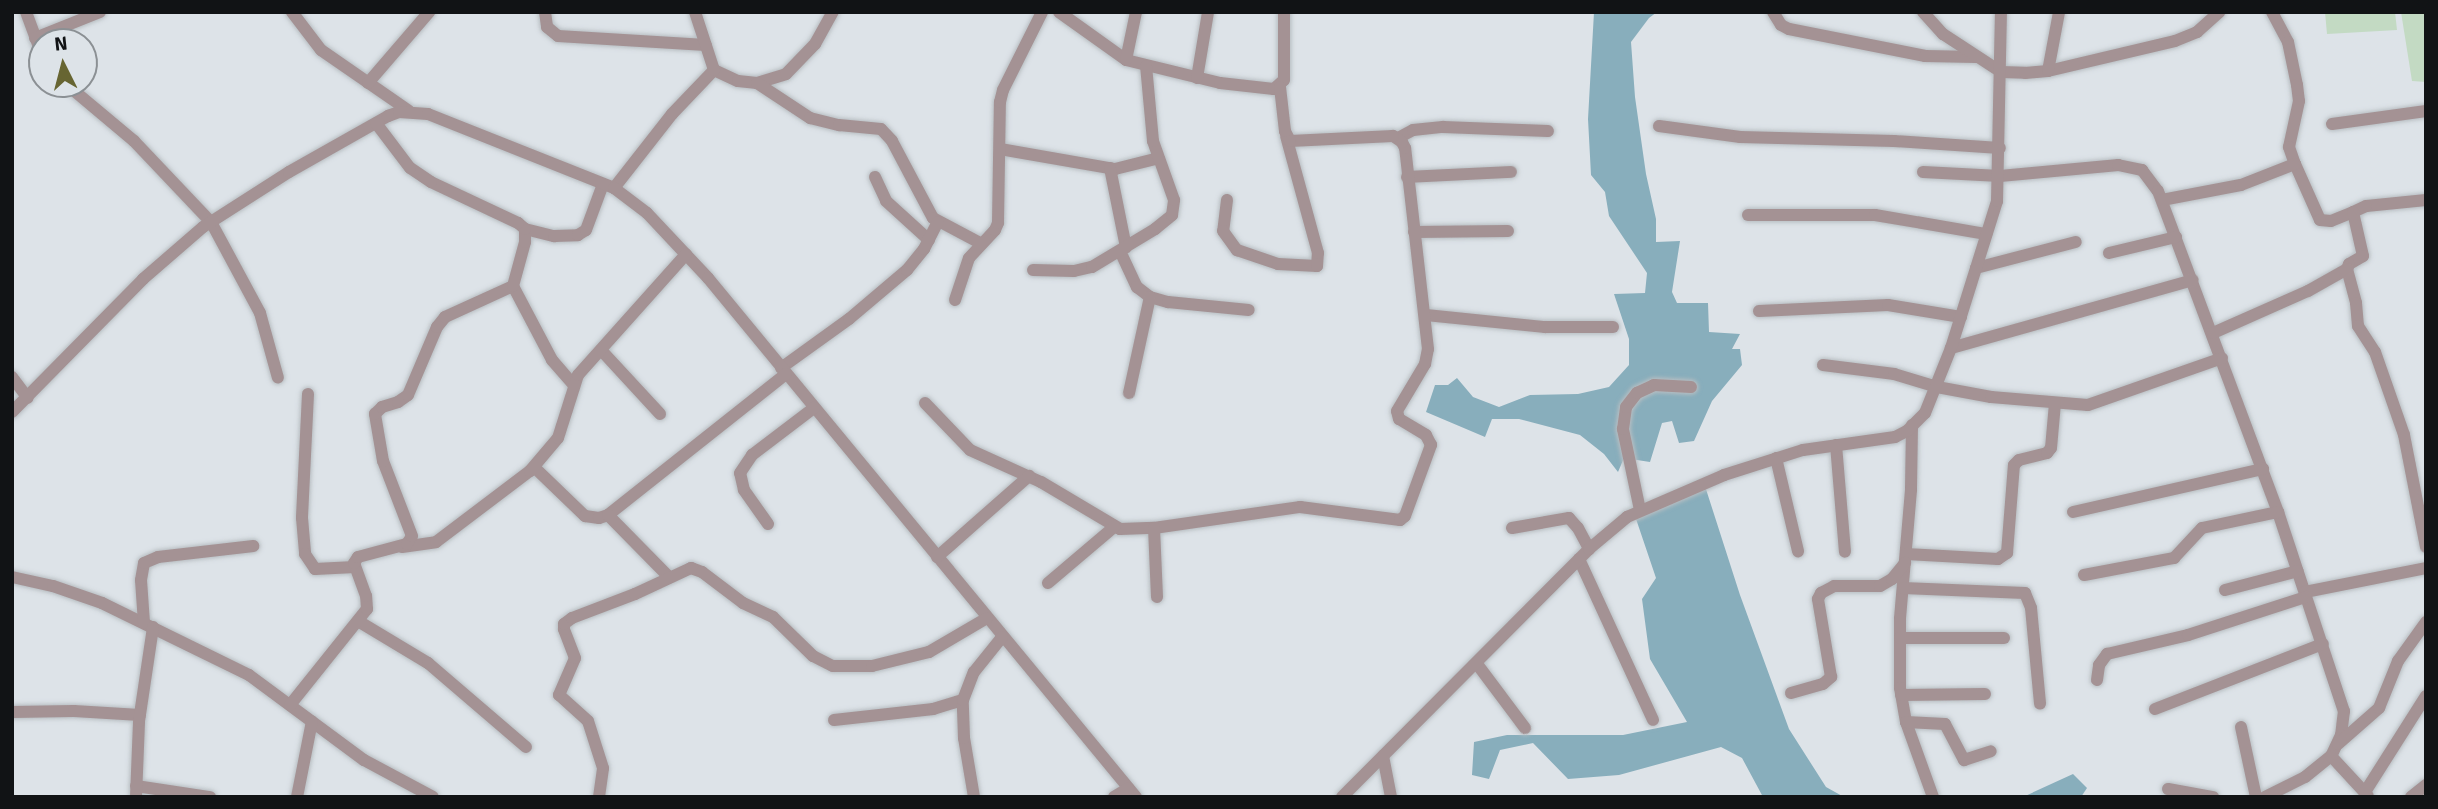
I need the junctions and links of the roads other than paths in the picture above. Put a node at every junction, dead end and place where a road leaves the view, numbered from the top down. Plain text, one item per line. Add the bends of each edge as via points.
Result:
1 (100, 12) edge
2 (292, 12) edge
3 (429, 12) edge
4 (545, 12) edge
5 (695, 12) edge
6 (833, 12) edge
7 (1042, 12) edge
8 (1059, 12) edge
9 (1136, 12) edge
10 (1208, 12) edge
11 (1284, 12) edge
12 (1773, 12) edge
13 (1923, 12) edge
14 (2001, 12) edge
15 (2059, 12) edge
16 (2219, 12) edge
17 (2272, 12) edge
18 (60, 28) edge
19 (706, 45) junction
20 (1977, 57) junction
21 (1126, 60) junction
22 (1146, 66) junction
23 (714, 70) junction
24 (2048, 71) junction
25 (2001, 72) junction
26 (1197, 78) junction
27 (368, 83) junction
28 (757, 83) junction
29 (1280, 87) junction
30 (83, 98) edge
31 (410, 111) junction
32 (2426, 111) edge
33 (376, 123) junction
34 (2332, 124) dead end
35 (1659, 127) dead end
36 (1548, 131) dead end
37 (1286, 136) junction
38 (1398, 138) junction
39 (2000, 148) junction
40 (1000, 149) junction
41 (1159, 158) junction
42 (2295, 164) junction
43 (1110, 168) junction
44 (1923, 172) dead end
45 (1511, 173) dead end
46 (2000, 176) junction
47 (875, 177) dead end
48 (1407, 177) junction
49 (609, 186) junction
50 (1227, 200) dead end
51 (2162, 200) junction
52 (2426, 200) edge
53 (2353, 212) junction
54 (1748, 215) dead end
55 (211, 222) junction
56 (938, 222) junction
57 (525, 229) junction
58 (1508, 231) dead end
59 (1413, 232) junction
60 (1986, 234) junction
61 (2176, 237) junction
62 (929, 240) junction
63 (2076, 242) dead end
64 (982, 244) junction
65 (1123, 249) junction
66 (2109, 253) dead end
67 (686, 254) junction
68 (1976, 268) junction
69 (2347, 268) junction
70 (1033, 270) dead end
71 (2193, 280) junction
72 (513, 286) junction
73 (1150, 297) junction
74 (955, 300) dead end
75 (1250, 310) dead end
76 (1759, 311) dead end
77 (1426, 315) junction
78 (1961, 317) junction
79 (1613, 327) dead end
80 (2213, 333) junction
81 (1951, 348) junction
82 (601, 350) junction
83 (2222, 358) junction
84 (1823, 365) dead end
85 (784, 371) junction
86 (12, 377) edge
87 (278, 378) dead end
88 (573, 384) junction
89 (1691, 387) dead end
90 (1937, 387) junction
91 (1129, 393) dead end
92 (308, 394) dead end
93 (28, 398) junction
94 (2055, 402) junction
95 (925, 403) dead end
96 (814, 408) junction
97 (12, 412) edge
98 (660, 414) dead end
99 (1912, 425) junction
100 (1836, 445) junction
101 (1776, 458) junction
102 (534, 467) junction
103 (2263, 469) junction
104 (1029, 476) junction
105 (1640, 510) junction
106 (2073, 512) dead end
107 (2278, 512) junction
108 (608, 515) junction
109 (768, 524) dead end
110 (1114, 527) junction
111 (1154, 528) junction
112 (1511, 528) dead end
113 (253, 546) dead end
114 (401, 547) junction
115 (2426, 547) edge
116 (1589, 549) junction
117 (1798, 551) dead end
118 (1845, 552) dead end
119 (937, 557) junction
120 (1579, 559) junction
121 (1906, 559) junction
122 (355, 567) junction
123 (2426, 568) edge
124 (2298, 571) junction
125 (2084, 575) dead end
126 (669, 576) junction
127 (12, 577) edge
128 (1048, 583) dead end
129 (1903, 588) junction
130 (2225, 590) dead end
131 (2306, 594) junction
132 (1157, 597) dead end
133 (987, 618) junction
134 (358, 621) junction
135 (2426, 622) edge
136 (148, 625) junction
137 (1002, 637) junction
138 (1900, 638) junction
139 (2004, 638) dead end
140 (2323, 645) junction
141 (1476, 664) junction
142 (2097, 680) dead end
143 (1791, 693) dead end
144 (1985, 694) dead end
145 (1901, 695) junction
146 (2426, 696) edge
147 (963, 699) junction
148 (2040, 704) dead end
149 (290, 705) junction
150 (2155, 709) dead end
151 (12, 712) edge
152 (140, 716) junction
153 (834, 720) dead end
154 (1653, 720) dead end
155 (312, 721) junction
156 (1906, 722) junction
157 (2241, 727) dead end
158 (1525, 728) dead end
159 (526, 747) dead end
160 (2334, 750) junction
161 (1991, 751) dead end
162 (1383, 756) junction
163 (2426, 785) edge
164 (2168, 789) dead end
165 (136, 791) edge
166 (1132, 792) edge
167 (2366, 794) edge
168 (210, 797) edge
169 (297, 797) edge
170 (433, 797) edge
171 (599, 797) edge
172 (974, 797) edge
173 (1114, 797) edge
174 (1342, 797) edge
175 (1391, 797) edge
176 (1933, 797) edge
177 (2213, 797) edge
178 (2256, 797) edge
179 (2264, 797) edge
180 (2411, 797) edge

1 - 18 street
2 - 27 street via 320,50
3 - 27 street
4 - 19 street via 547,27 558,36
5 - 19 street
6 - 28 street via 816,44 786,74
7 - 40 street via 1003,90
8 - 21 street
9 - 21 street
10 - 26 street
11 - 29 street via 1284,80
12 - 20 street via 1789,29 1925,56
13 - 20 street via 1943,34
14 - 25 street
15 - 24 street
16 - 24 street via 2188,37
17 - 42 street via 2288,42 2297,85 2299,102 2289,148
19 - 23 street
20 - 25 street
21 - 22 street
22 - 26 street
22 - 41 street via 1153,141
23 - 28 street via 738,81
23 - 49 street
24 - 25 street
25 - 39 street
26 - 29 street via 1244,87
27 - 31 street
28 - 56 street via 810,118 887,133
29 - 37 street
30 - 55 street via 134,141
31 - 33 street
31 - 49 street via 428,114
32 - 34 street
33 - 55 street
33 - 57 street via 414,171
35 - 39 street via 1740,137
36 - 38 street via 1443,127 1413,130
37 - 38 street via 1296,143
37 - 50 street via 1318,253 1317,266 1278,264 1237,250 1223,231
38 - 48 street via 1405,148
39 - 46 street
40 - 43 street
40 - 64 street via 1000,213 995,230
41 - 43 street
41 - 65 street via 1175,209 1166,221
42 - 51 street via 2241,185
42 - 53 street via 2320,220 2331,221
43 - 65 street
44 - 46 street
45 - 48 street
46 - 51 street via 2132,167 2151,177
46 - 60 street
47 - 62 street via 886,201
48 - 59 street
49 - 57 street via 586,230 578,236
49 - 67 street via 648,213
51 - 61 street
52 - 53 street via 2366,205
53 - 69 street via 2363,256
54 - 60 street via 1875,215
55 - 87 street via 260,313
55 - 93 street via 143,279
56 - 62 street
56 - 64 street
57 - 72 street
58 - 59 street
59 - 77 street
60 - 68 street
61 - 66 street
61 - 71 street
62 - 85 street via 907,270
63 - 68 street
64 - 74 street via 966,264
65 - 70 street via 1081,270
65 - 73 street via 1138,287
67 - 82 street
67 - 85 street
68 - 78 street
69 - 80 street via 2308,291
69 - 115 street via 2358,326 2375,352 2404,435
71 - 80 street
71 - 81 street
72 - 88 street via 552,360
72 - 114 street via 445,317 408,395 375,414 383,461 411,531 410,541
73 - 75 street
73 - 91 street
76 - 78 street via 1888,305
77 - 79 street via 1545,327
77 - 111 street via 1428,358 1398,408 1399,419 1426,435 1431,445 1400,520 1300,507
78 - 81 street
80 - 83 street
81 - 90 street
82 - 88 street
82 - 98 street
83 - 94 street via 2098,405
83 - 103 street
84 - 90 street via 1894,374
85 - 96 street
85 - 108 street
86 - 93 street
88 - 102 street via 558,438
89 - 105 street via 1654,385 1637,393 1626,407 1623,429
90 - 94 street
90 - 99 street
92 - 122 street via 302,518 305,554 315,569
93 - 97 street
94 - 121 street via 2051,448 2014,465 2007,553 1998,559
95 - 104 street via 970,450
96 - 109 street via 752,455 740,473 744,490
96 - 119 street
99 - 100 street via 1895,437
99 - 121 street
100 - 101 street
100 - 118 street
101 - 105 street
101 - 117 street
102 - 108 street via 585,516
102 - 114 street via 436,542
103 - 106 street
103 - 107 street
104 - 110 street
104 - 119 street
105 - 116 street
107 - 124 street
107 - 125 street via 2203,528 2174,558
108 - 126 street
110 - 111 street via 1127,531
110 - 128 street
111 - 132 street
112 - 116 street via 1569,518
113 - 136 street via 159,557 144,563 141,580
114 - 122 street via 363,553
116 - 120 street
119 - 133 street
120 - 141 street
120 - 154 street
121 - 129 street
121 - 143 street via 1892,579 1880,586 1833,586 1821,593 1818,599 1831,677 1823,684
122 - 134 street via 368,602
123 - 131 street
124 - 130 street
124 - 131 street
126 - 133 street via 698,569 743,603 773,617 813,656 833,666 872,666 929,652
126 - 171 street via 564,624 575,653 559,695 588,721 603,768
127 - 136 street via 78,594
129 - 138 street
129 - 148 street via 2025,593 2031,608
131 - 140 street
131 - 142 street via 2188,635 2107,654 2099,665
133 - 137 street
134 - 149 street
134 - 159 street via 428,663
135 - 160 street via 2398,661 2379,708
136 - 149 street via 249,675
136 - 152 street
137 - 147 street via 974,673
137 - 166 street
138 - 139 street
138 - 145 street
140 - 150 street
140 - 160 street via 2344,711
141 - 158 street
141 - 162 street
144 - 145 street
145 - 156 street
146 - 167 street
147 - 153 street via 933,709
147 - 172 street
149 - 155 street
151 - 152 street
152 - 165 street
155 - 169 street
155 - 170 street via 363,760
156 - 161 street via 1945,724 1964,760
156 - 176 street
157 - 178 street
160 - 167 street
160 - 179 street via 2305,777
162 - 174 street
162 - 175 street
163 - 180 street
164 - 177 street
165 - 168 street
166 - 173 street

